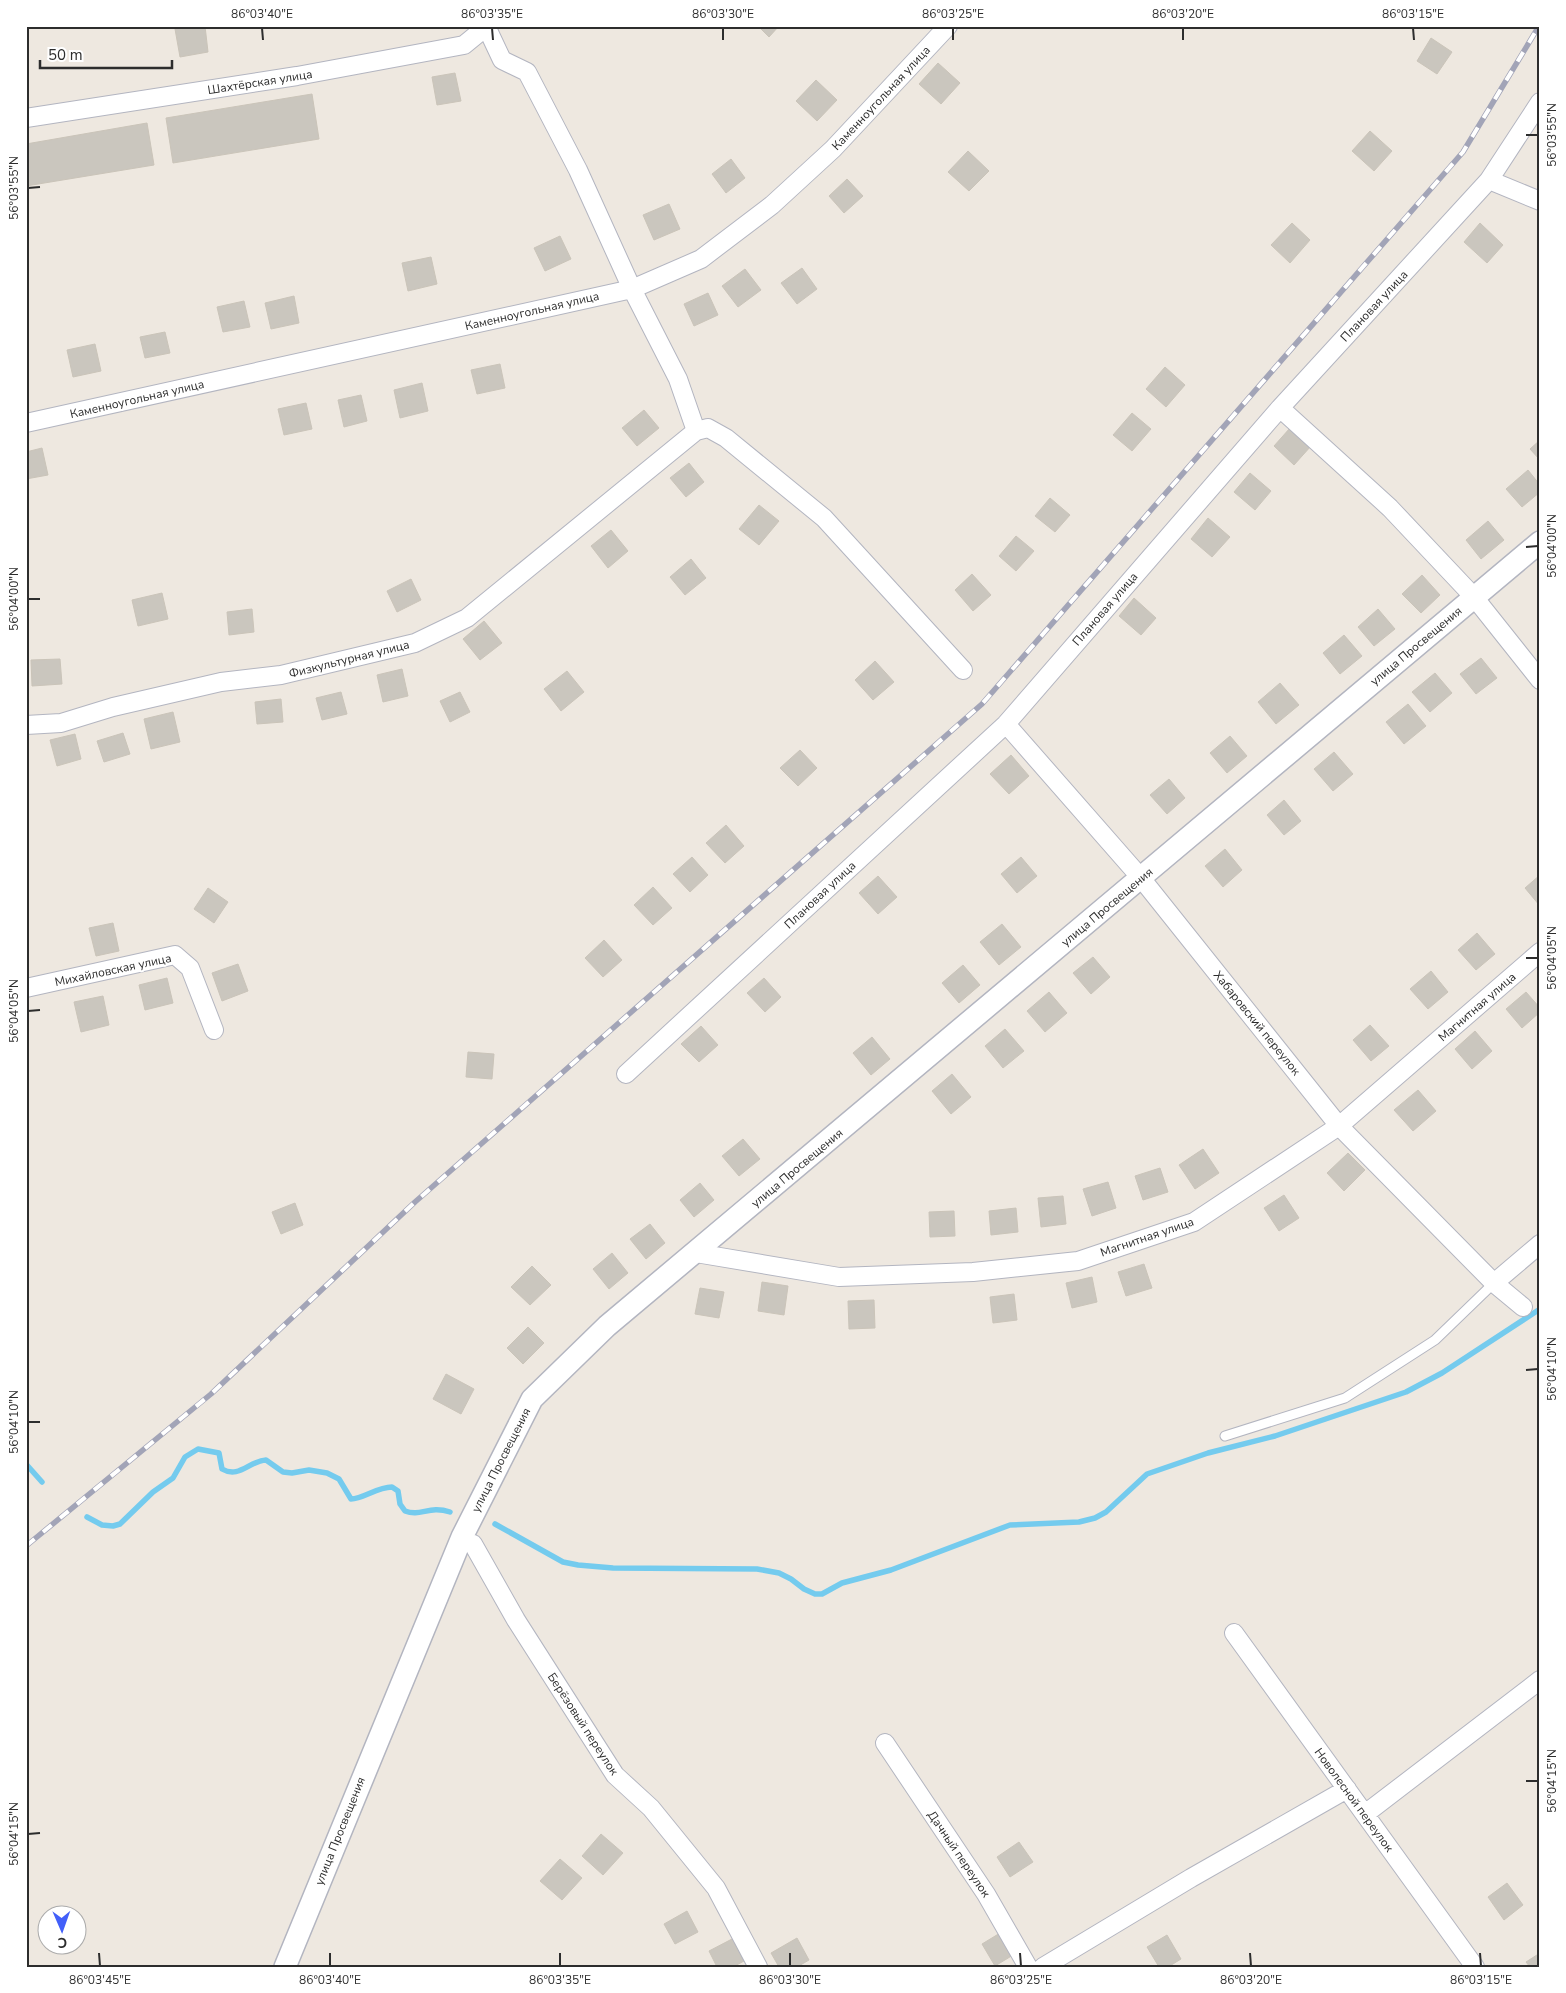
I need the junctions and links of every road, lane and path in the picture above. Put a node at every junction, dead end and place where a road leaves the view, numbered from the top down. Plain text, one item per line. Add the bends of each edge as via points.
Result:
1 (486, 26) edge
2 (948, 26) edge
3 (1540, 102) edge
4 (26, 118) edge
5 (1489, 180) junction
6 (1540, 201) edge
7 (632, 289) junction
8 (1280, 408) junction
9 (26, 423) edge
10 (696, 431) junction
11 (1540, 542) edge
12 (1474, 597) junction
13 (963, 670) dead end
14 (1540, 680) edge
15 (1006, 724) junction
16 (26, 726) edge
17 (1141, 878) junction
18 (1540, 952) edge
19 (26, 988) edge
20 (214, 1030) dead end
21 (626, 1074) dead end
22 (1339, 1126) junction
23 (1540, 1244) edge
24 (696, 1253) junction
25 (1494, 1283) junction
26 (1523, 1307) dead end
27 (1225, 1436) dead end
28 (473, 1544) dead end
29 (1234, 1633) dead end
30 (1540, 1680) edge
31 (885, 1743) dead end
32 (1347, 1789) junction
33 (1365, 1814) junction
34 (285, 1967) edge
35 (758, 1967) edge
36 (1028, 1967) edge
37 (1042, 1967) edge
38 (1475, 1967) edge

1 - 4 street, Шахтёрская улица via 464,45 297,76
1 - 7 street via 502,60 527,72 578,170
2 - 7 street, Каменноугольная улица via 833,149 772,205 701,259
3 - 5 street, Плановая улица
5 - 6 street
5 - 8 street, Плановая улица
7 - 9 street, Каменноугольная улица
7 - 10 street via 678,379
8 - 12 street via 1390,508
8 - 15 street, Плановая улица
10 - 13 street via 708,428 726,438 824,518
10 - 16 street, Физкультурная улица via 466,618 415,642 281,675 212,684 112,707 60,723
11 - 12 street, улица Просвещения
12 - 14 street
12 - 17 street, улица Просвещения
15 - 17 street, Хабаровский переулок
15 - 21 street, Плановая улица
17 - 22 street, Хабаровский переулок
17 - 24 street, улица Просвещения
18 - 22 street, Магнитная улица
19 - 20 street, Михайловская улица via 175,955 190,968
22 - 24 street, Магнитная улица via 1194,1222 1078,1260 973,1272 839,1277
22 - 25 street, Хабаровский переулок
23 - 25 street
24 - 34 street, улица Просвещения via 607,1326 532,1399 462,1536
25 - 26 street, Хабаровский переулок
25 - 27 lane via 1435,1340 1345,1398
28 - 35 street, Берёзовый переулок via 516,1620 614,1775 651,1808 716,1888
29 - 32 street, Новолесной переулок
30 - 33 street
31 - 36 street, Дачный переулок via 986,1894
32 - 33 street, Новолесной переулок
32 - 37 street
33 - 38 street, Новолесной переулок

